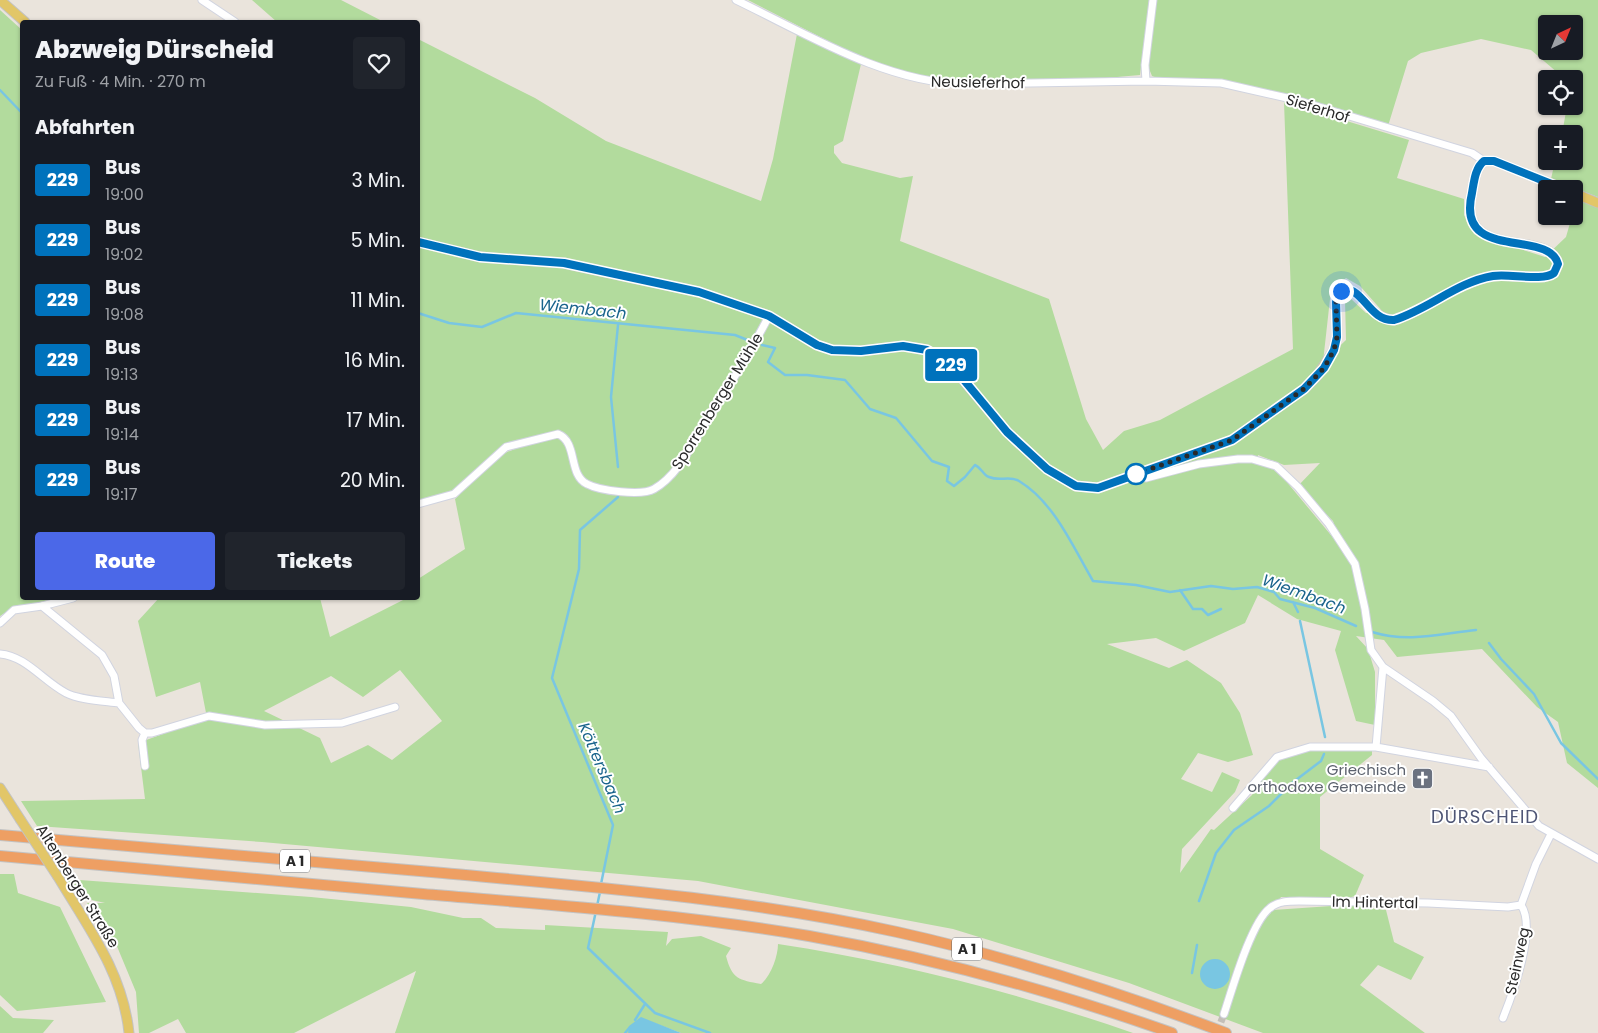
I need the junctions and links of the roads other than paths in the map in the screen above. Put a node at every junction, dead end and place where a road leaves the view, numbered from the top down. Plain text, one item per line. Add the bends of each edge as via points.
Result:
1 (0, 0) edge
2 (202, 0) edge
3 (736, 0) edge
4 (1153, 0) edge
5 (23, 20) edge
6 (232, 20) edge
7 (1146, 81) junction
8 (1484, 161) junction
9 (1542, 180) edge
10 (1583, 197) edge
11 (1598, 203) edge
12 (420, 242) edge
13 (769, 316) junction
14 (1140, 472) junction
15 (420, 503) edge
16 (65, 600) edge
17 (42, 606) junction
18 (0, 623) edge
19 (0, 654) edge
20 (1383, 667) junction
21 (119, 703) junction
22 (395, 707) dead end
23 (145, 733) junction
24 (1376, 747) junction
25 (145, 766) dead end
26 (1489, 767) junction
27 (0, 788) edge
28 (1233, 808) dead end
29 (1551, 834) junction
30 (0, 835) edge
31 (0, 856) edge
32 (1598, 859) edge
33 (1521, 905) junction
34 (1224, 1014) tunnel mouth
35 (1503, 1018) dead end
36 (129, 1033) edge
37 (1172, 1033) edge
38 (1226, 1033) edge

1 - 5 main road
2 - 6 street
3 - 7 street, Neusieferhof via 869,64 927,82
4 - 7 street
7 - 8 street, Sieferhof via 1238,86 1472,153
8 - 9 main road via 1494,161
8 - 14 main road via 1478,170 1469,202 1474,226 1488,235 1551,254 1558,264 1554,273 1544,277 1503,274 1479,279 1394,320 1380,317 1354,292 1344,290 1336,302 1334,350 1324,368 1304,389 1232,440
10 - 11 main road
12 - 13 main road via 480,257 564,263 631,276 716,297
13 - 14 main road via 817,345 832,350 846,352 909,346 939,356 954,368 1027,451 1061,479 1076,486 1098,488
13 - 15 street, Sporrenberger Mühle via 739,371 686,454 654,490 623,492 587,484 579,476 568,442 558,434 506,447 454,494
14 - 20 street via 1146,478 1199,464 1238,459 1276,466 1329,524 1355,564 1371,650
16 - 17 street
17 - 18 street via 14,610
17 - 21 street via 102,655 114,676
19 - 21 street via 18,657 38,675 72,696
20 - 24 street
20 - 26 street via 1442,707
21 - 23 street
22 - 23 street via 342,724 266,725 209,716
23 - 25 street via 142,740
24 - 26 street
24 - 28 street via 1310,747 1278,756
26 - 29 street via 1528,816
27 - 36 main road, Altenberger Straße, bridge via 104,953 122,998
29 - 32 street
29 - 33 street
30 - 38 highway, A 1 via 700,898 945,944 1080,981
31 - 37 highway, A 1 via 543,904 698,920 807,936 953,967 1071,999
33 - 34 street, Im Hintertal via 1299,901 1275,905 1262,916 1255,930
33 - 35 street, Steinweg via 1526,915 1523,946

